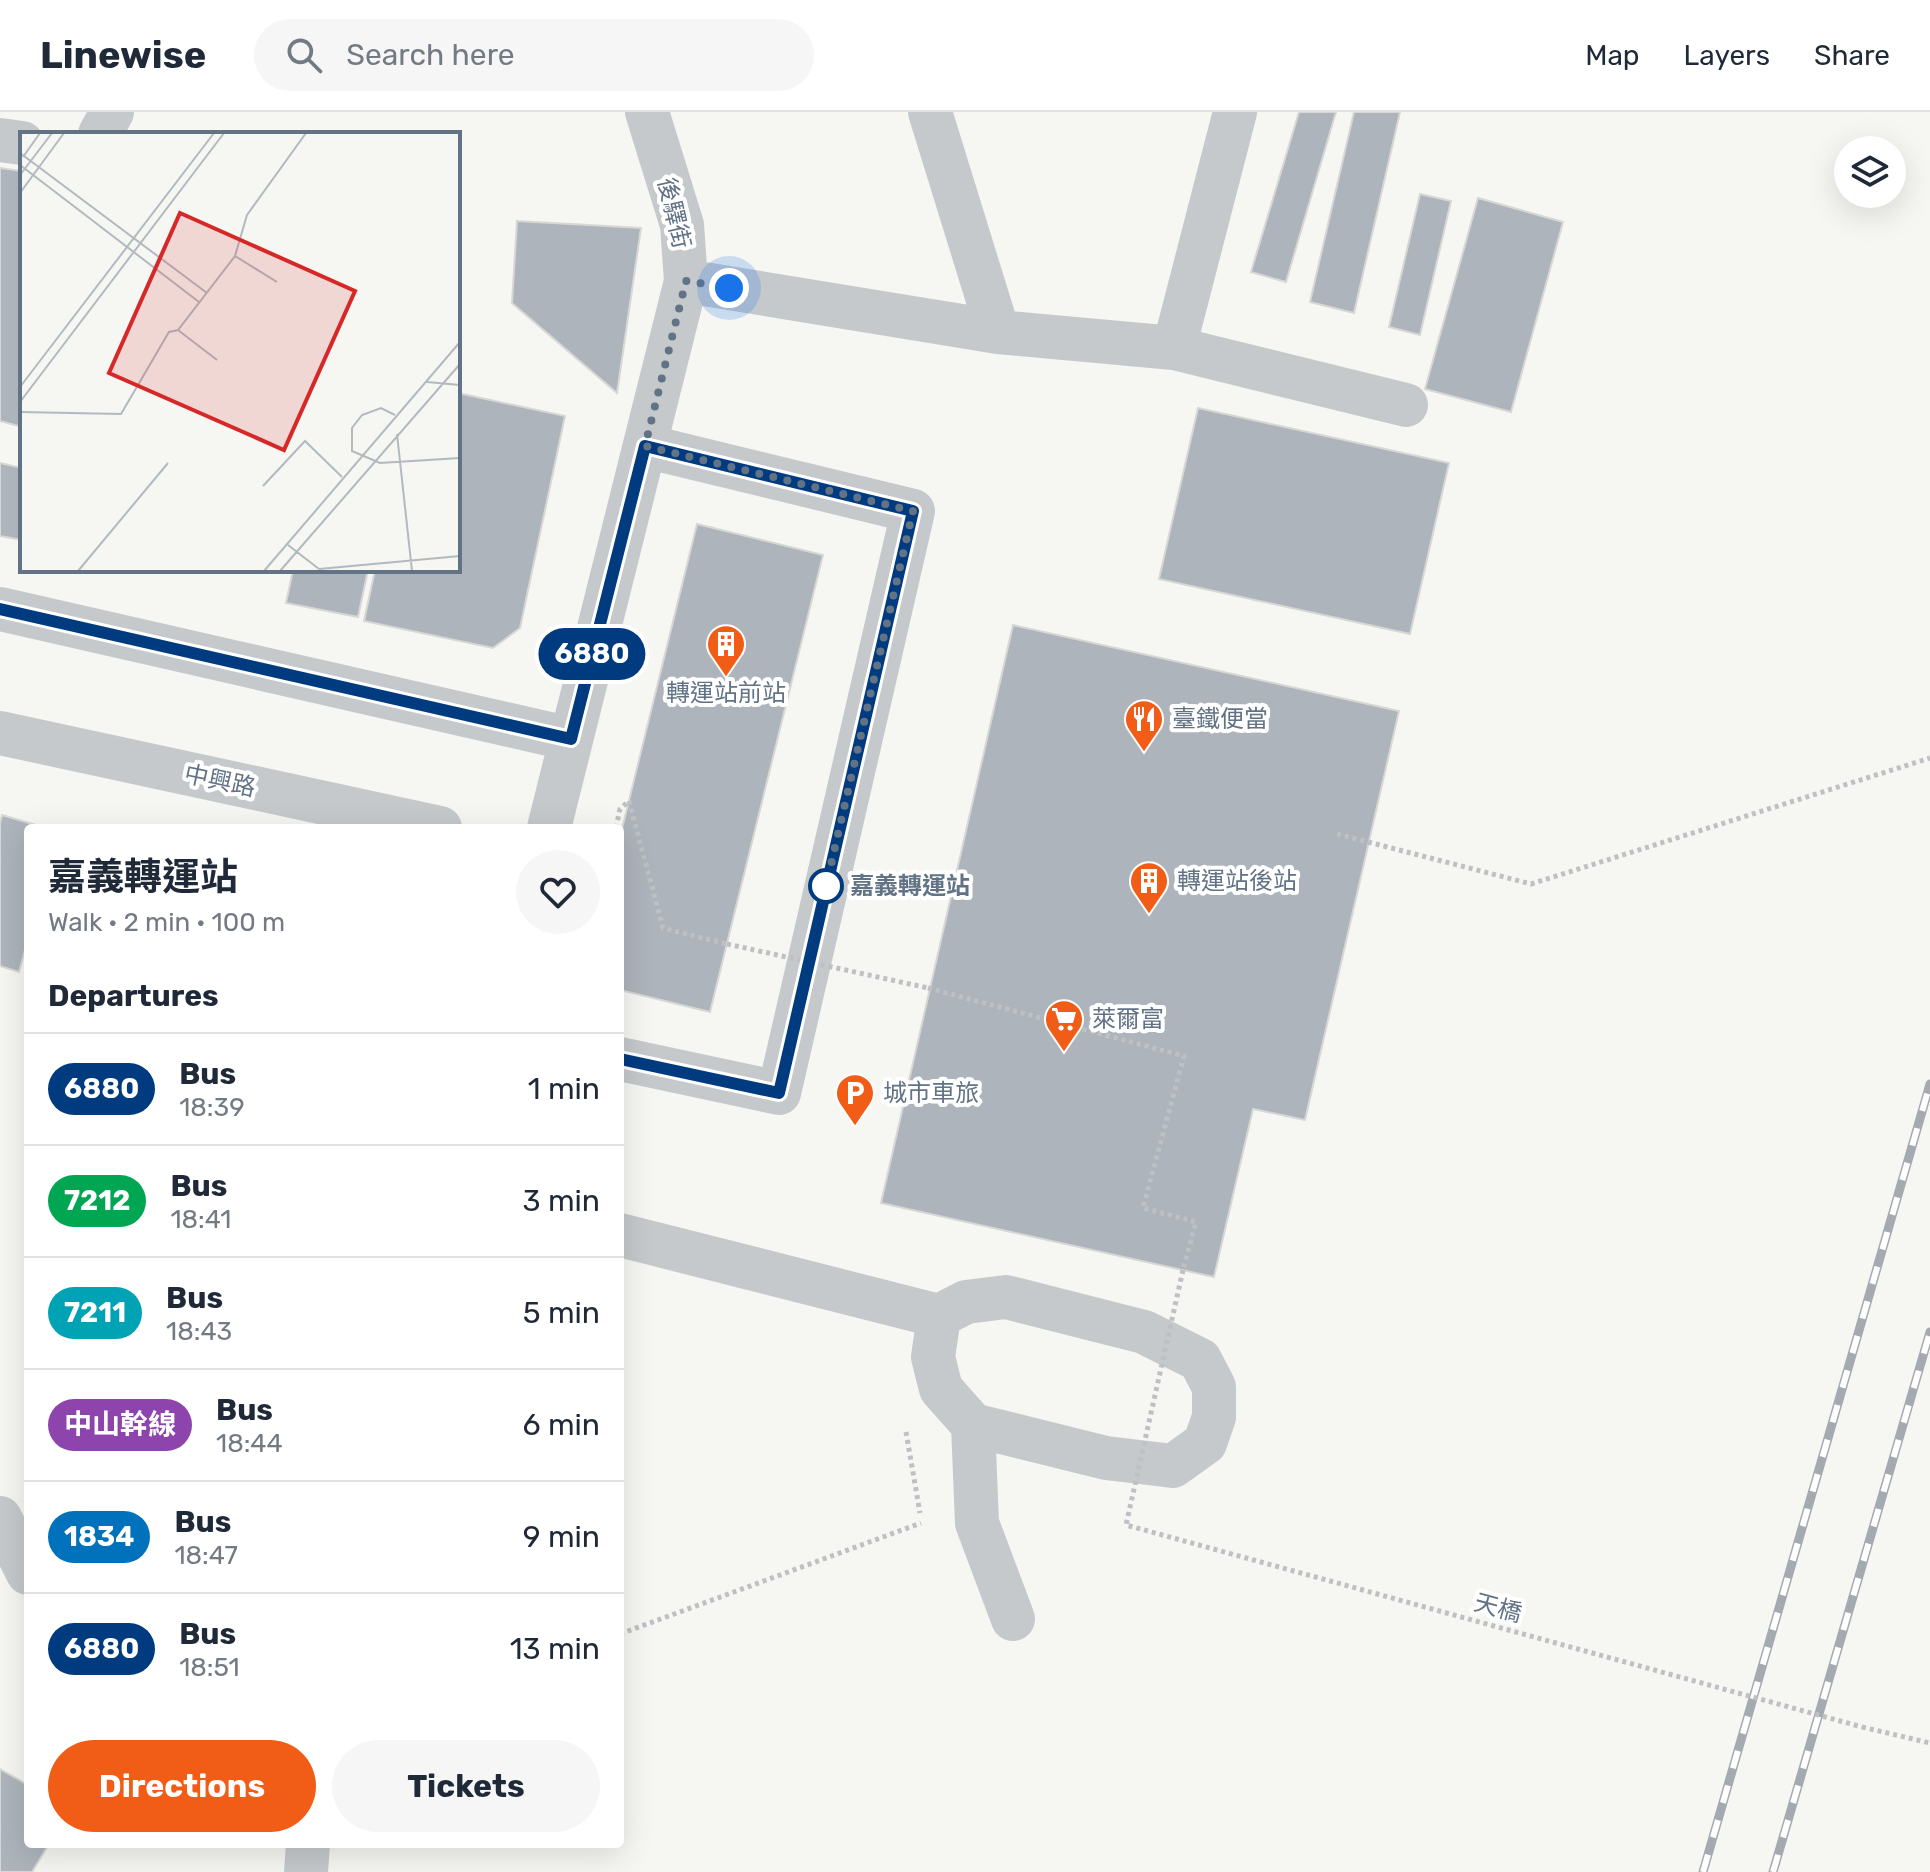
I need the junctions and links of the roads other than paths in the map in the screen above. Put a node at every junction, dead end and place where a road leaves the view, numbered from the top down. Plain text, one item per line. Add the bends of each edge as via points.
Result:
1 (112, 112) edge
2 (647, 112) edge
3 (930, 112) edge
4 (1235, 112) edge
5 (101, 132) edge
6 (0, 140) edge
7 (20, 143) edge
8 (686, 281) junction
9 (998, 332) junction
10 (1174, 348) junction
11 (1406, 405) dead end
12 (645, 446) junction
13 (0, 609) edge
14 (0, 733) edge
15 (571, 739) junction
16 (421, 824) edge
17 (550, 824) edge
18 (624, 1060) edge
19 (624, 1236) edge
20 (939, 1316) junction
21 (973, 1425) junction
22 (0, 1518) edge
23 (24, 1565) edge
24 (1013, 1619) dead end
25 (308, 1848) edge
26 (306, 1872) edge

1 - 5 street
2 - 8 street, 後驛街 via 682,225
3 - 9 street
4 - 10 street
6 - 7 street
8 - 9 street
8 - 12 street, 後驛街
9 - 10 street
10 - 11 street
12 - 15 street, 後驛街
12 - 18 street via 913,511 779,1093
13 - 15 street
14 - 16 street, 中興路
15 - 17 street, 後驛街
19 - 20 street
20 - 21 street via 933,1357 941,1389
20 - 21 street via 966,1302 1006,1297 1114,1324 1144,1332 1200,1360 1214,1387 1214,1417 1205,1443 1173,1466 1106,1458
21 - 24 street via 977,1523
22 - 23 street
25 - 26 street

